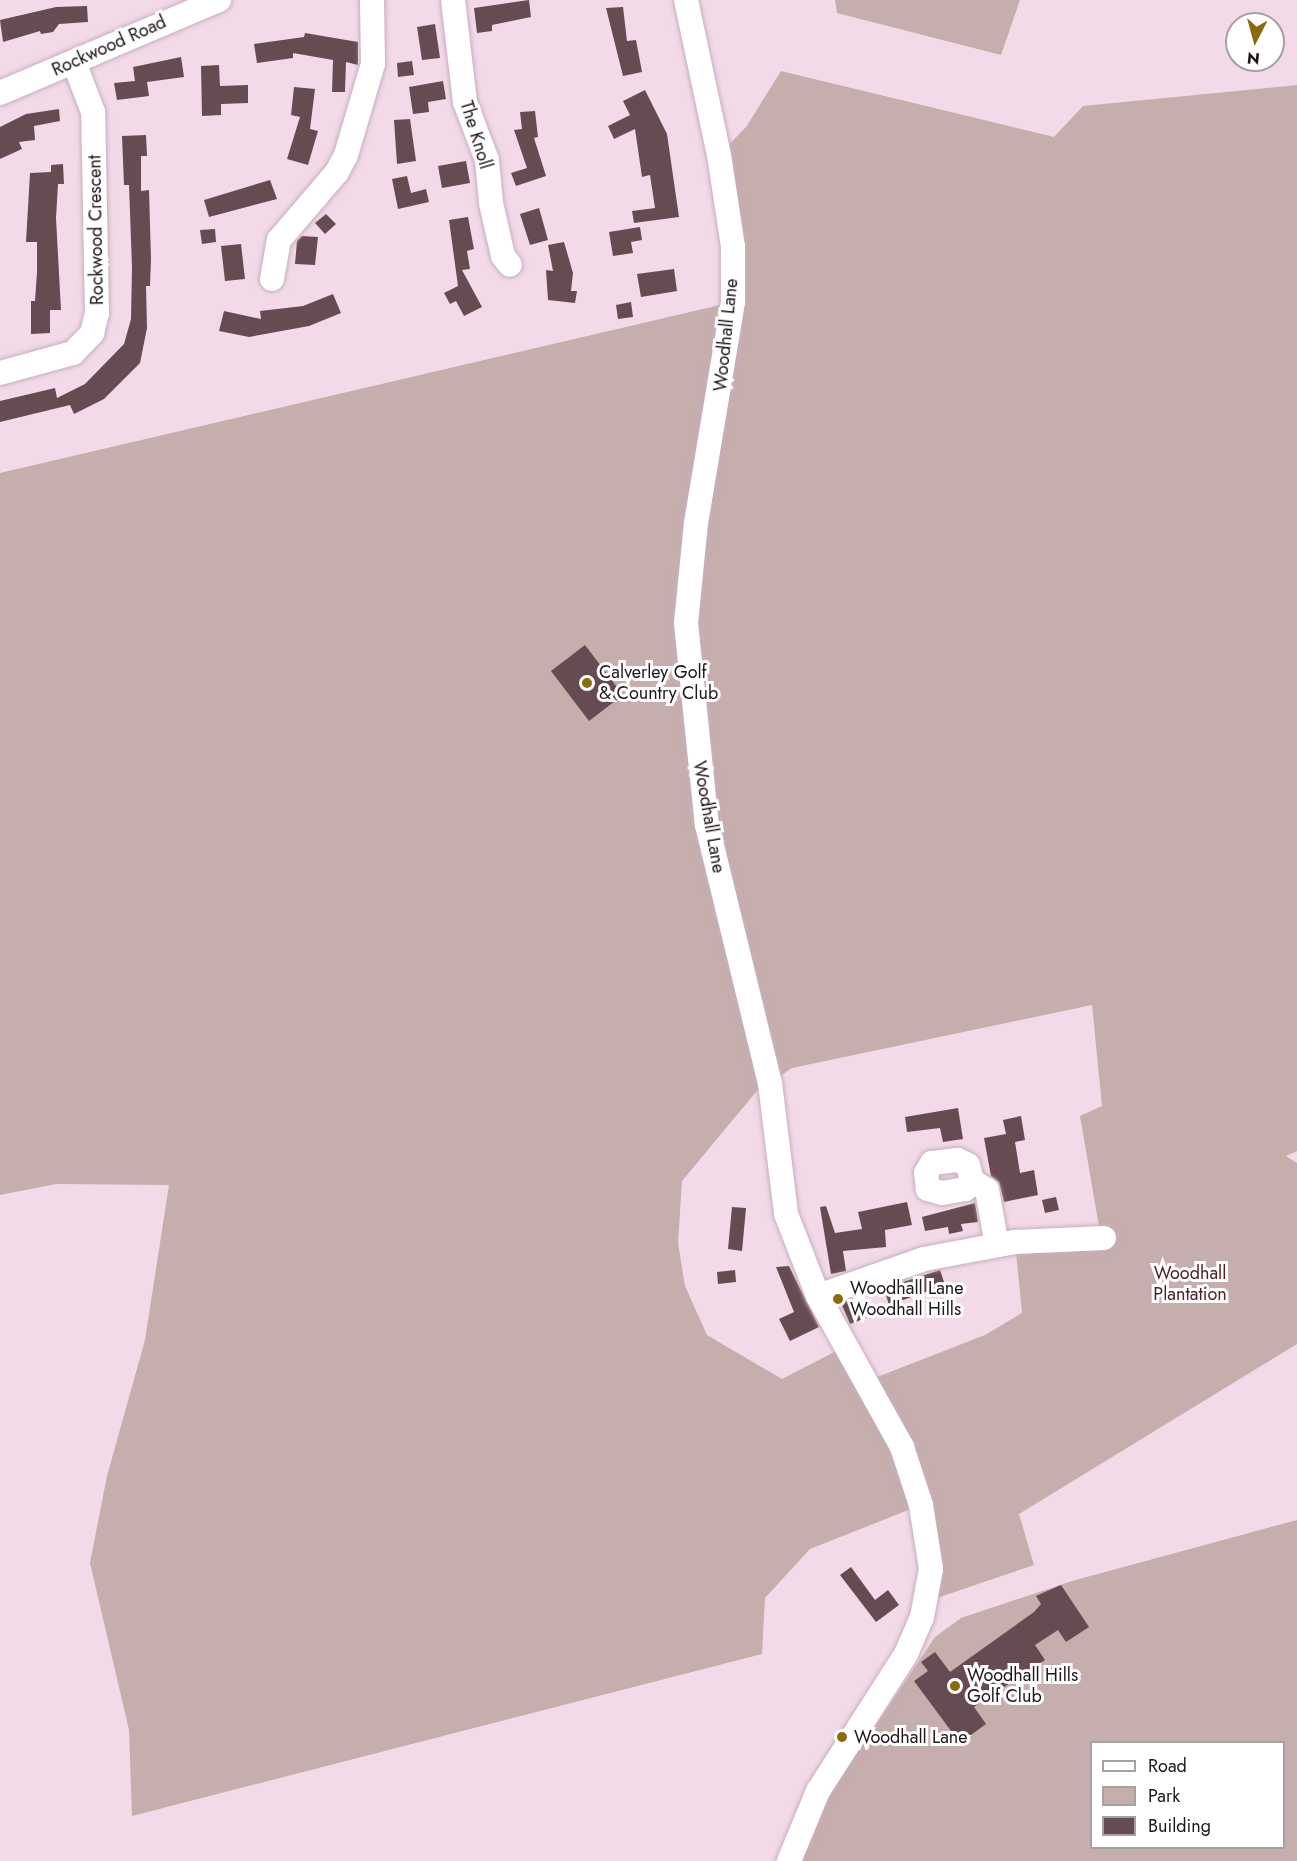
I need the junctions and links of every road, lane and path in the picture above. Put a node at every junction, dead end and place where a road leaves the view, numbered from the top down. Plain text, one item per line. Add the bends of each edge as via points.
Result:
1 (219, 0) edge
2 (372, 0) edge
3 (453, 0) edge
4 (686, 0) edge
5 (74, 62) junction
6 (0, 93) edge
7 (510, 266) dead end
8 (272, 279) dead end
9 (0, 373) edge
10 (972, 1181) dead end
11 (1104, 1238) dead end
12 (997, 1245) junction
13 (818, 1296) junction
14 (789, 1861) edge

1 - 5 street, Rockwood Road
2 - 8 street via 373,64 346,154 337,172 279,240
3 - 7 street, The Knoll via 465,102 487,160 490,203 503,256
4 - 13 street, Woodhall Lane via 719,155 733,246 733,302 688,577 686,623 694,727 707,825 770,1083 786,1214
5 - 6 street, Rockwood Road
5 - 9 street, Rockwood Crescent via 89,98 94,128 97,313 92,333 73,353
10 - 12 street via 987,1190
11 - 12 street
12 - 13 street via 924,1259
13 - 14 street, Woodhall Lane via 902,1447 921,1505 930,1550 926,1602 897,1671 818,1791

